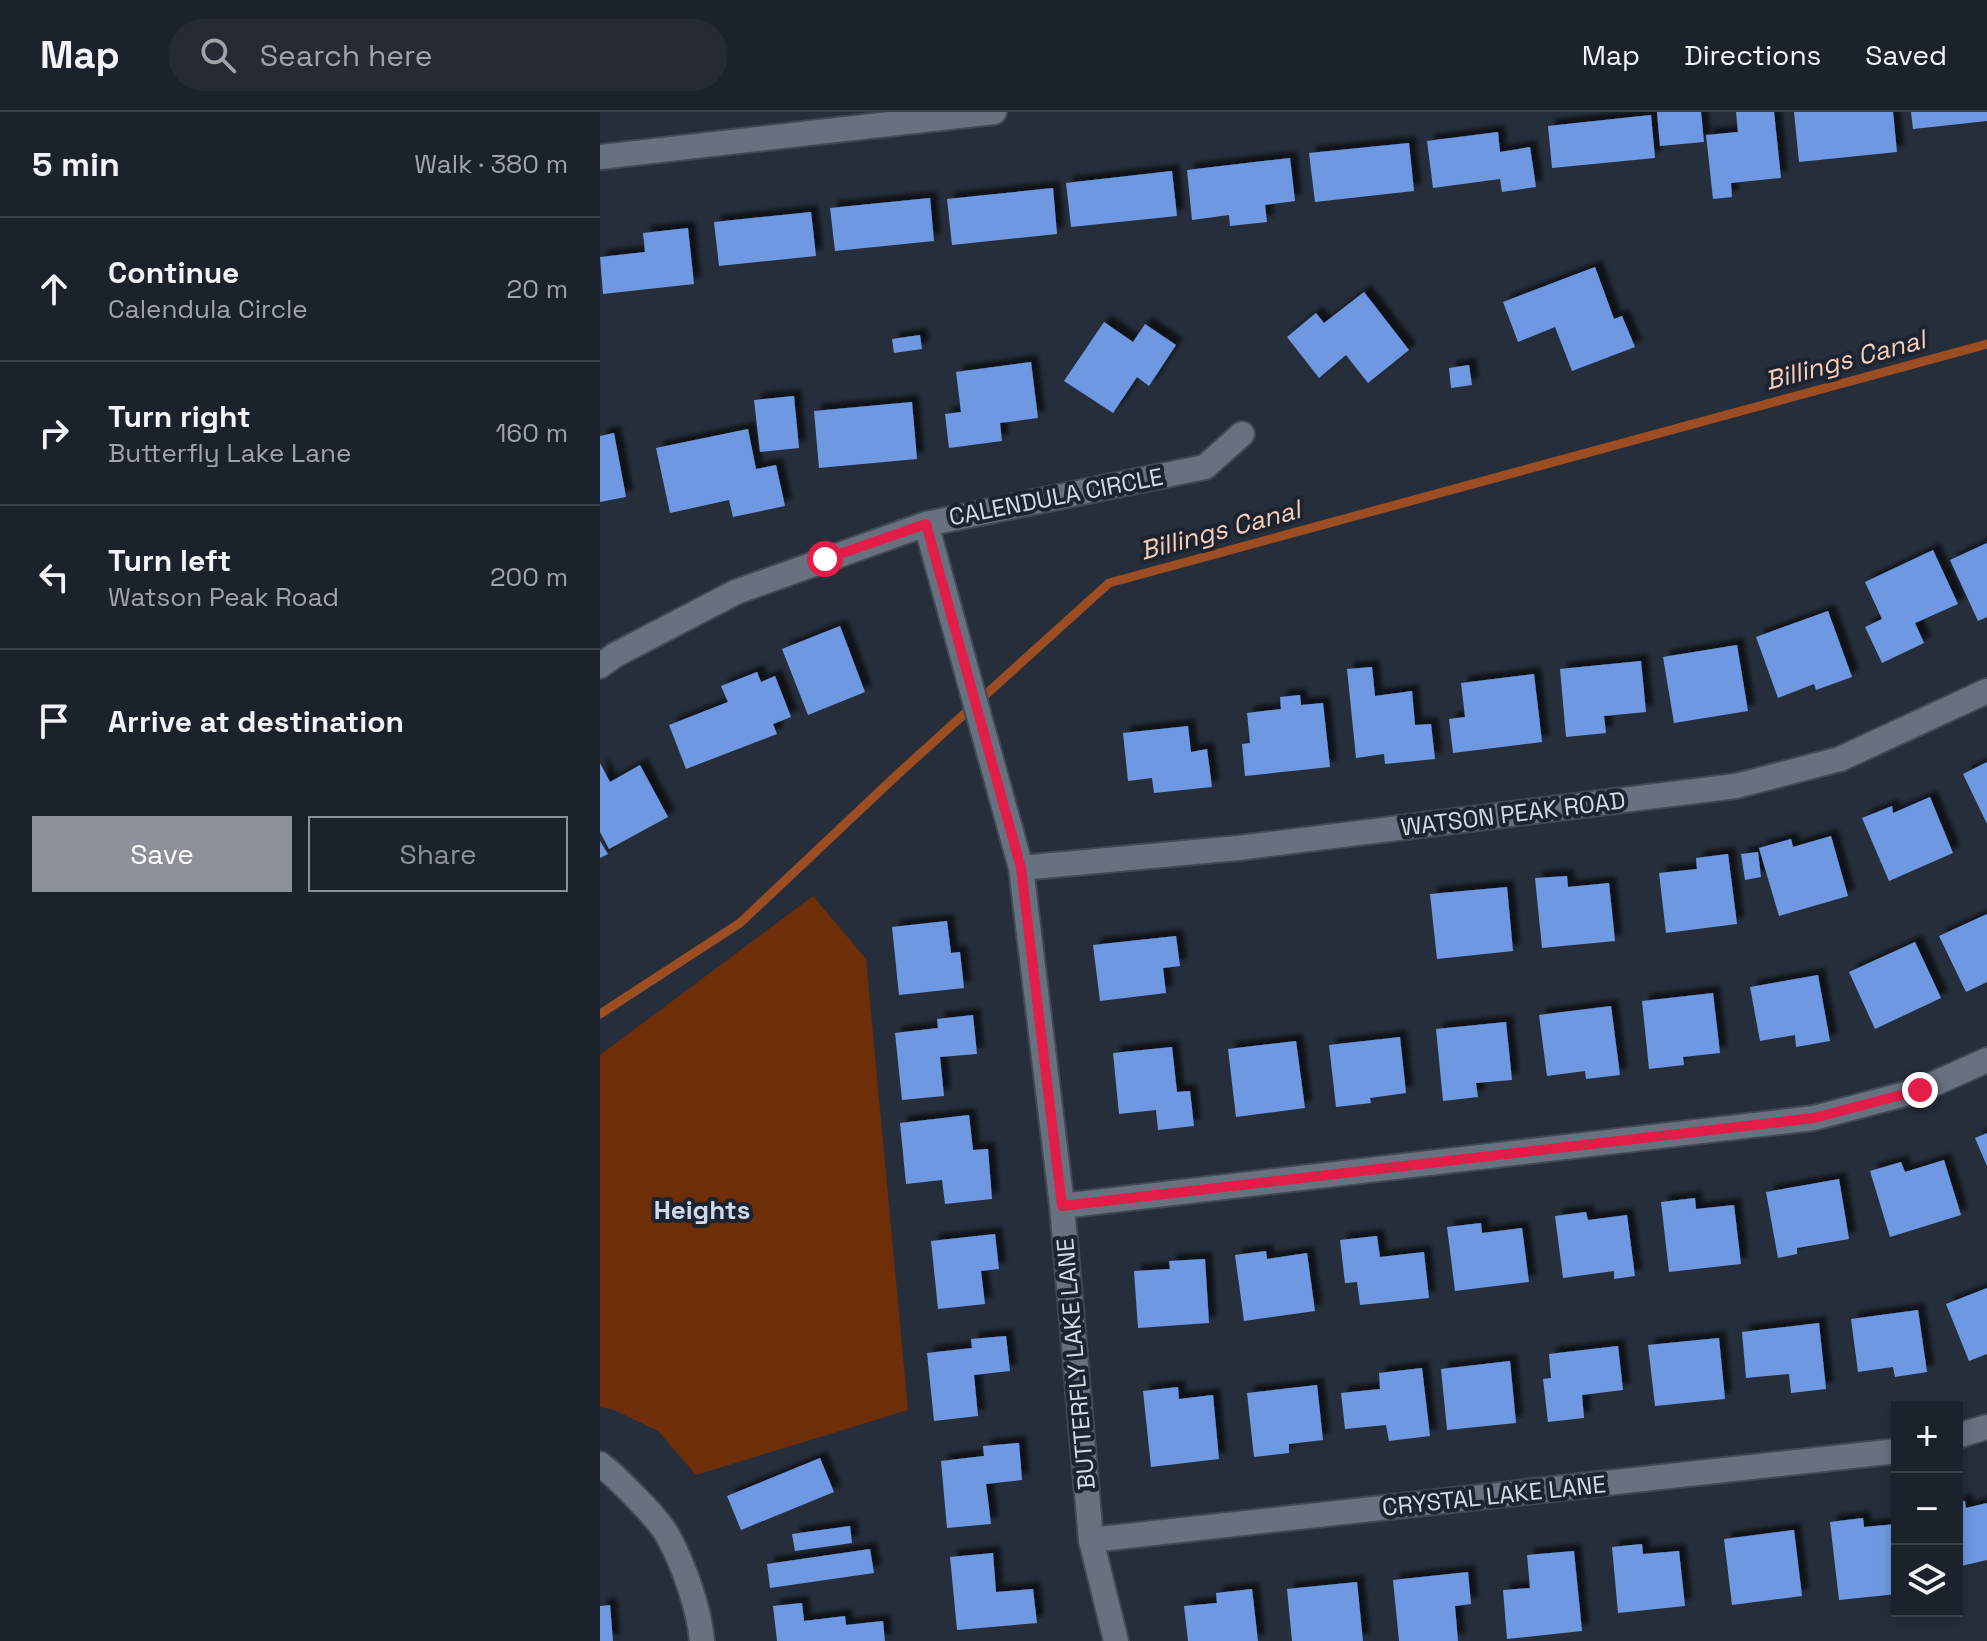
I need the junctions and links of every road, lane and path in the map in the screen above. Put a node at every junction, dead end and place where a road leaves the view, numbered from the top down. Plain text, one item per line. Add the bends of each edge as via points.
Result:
1 (994, 112) edge
2 (600, 157) edge
3 (1242, 434) dead end
4 (926, 524) junction
5 (600, 666) edge
6 (1987, 691) edge
7 (1021, 868) junction
8 (1987, 1060) edge
9 (1062, 1206) junction
10 (1987, 1427) edge
11 (1963, 1434) edge
12 (1891, 1452) edge
13 (600, 1464) edge
14 (1091, 1540) junction
15 (702, 1641) edge
16 (1116, 1641) edge

1 - 2 street
3 - 4 street, CALENDULA CIRCLE via 1205,467
4 - 5 street, CALENDULA CIRCLE via 736,592
4 - 7 street, BUTTERFLY LAKE LANE
6 - 7 street, WATSON PEAK ROAD via 1840,759 1736,786 1238,848
7 - 9 street, BUTTERFLY LAKE LANE
8 - 9 street via 1920,1090 1814,1118
9 - 14 street, BUTTERFLY LAKE LANE
10 - 11 street
12 - 14 street, CRYSTAL LAKE LANE
13 - 15 street via 667,1534 699,1616
14 - 16 street, BUTTERFLY LAKE LANE

